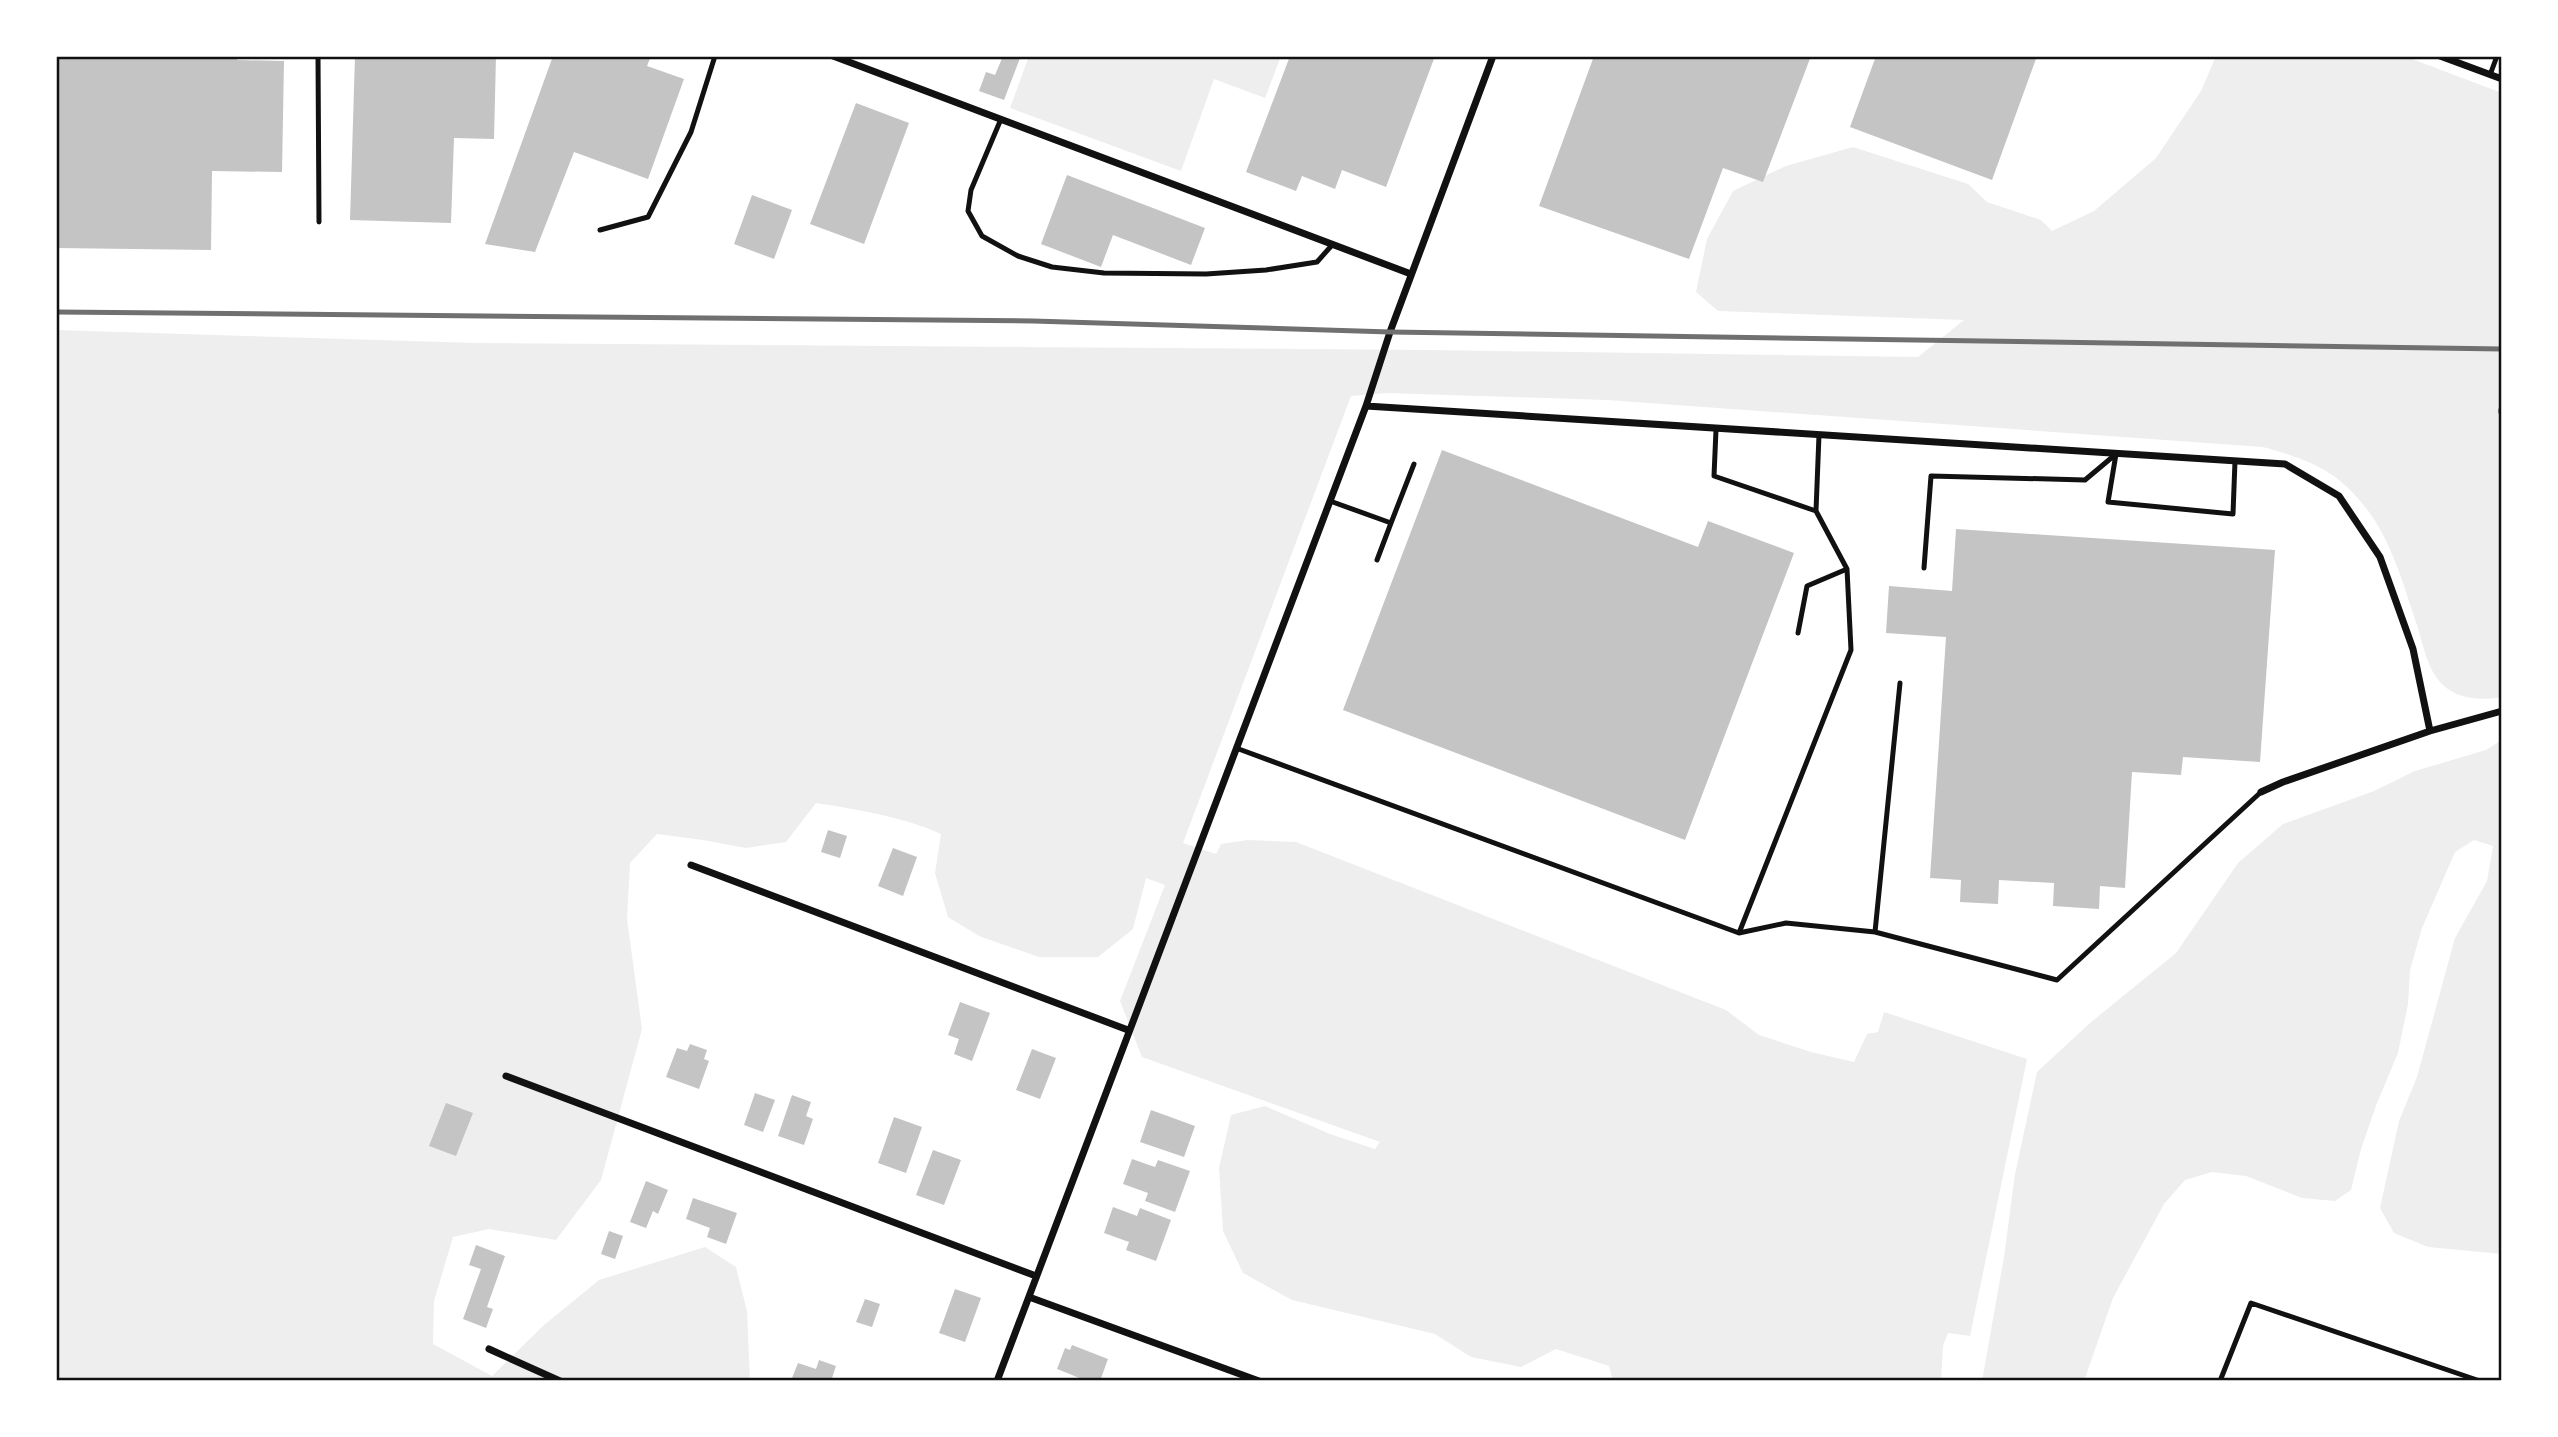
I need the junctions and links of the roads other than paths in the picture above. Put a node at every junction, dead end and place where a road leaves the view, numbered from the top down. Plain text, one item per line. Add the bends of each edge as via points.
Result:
1 (318, 56) edge
2 (715, 56) edge
3 (833, 56) edge
4 (1493, 56) edge
5 (2440, 56) edge
6 (2497, 56) edge
7 (2490, 75) junction
8 (2502, 79) edge
9 (1001, 119) junction
10 (319, 222) dead end
11 (600, 230) dead end
12 (1333, 244) junction
13 (1411, 274) junction
14 (1366, 406) junction
15 (1716, 430) junction
16 (1819, 435) junction
17 (2116, 454) junction
18 (2235, 461) junction
19 (1414, 464) dead end
20 (1330, 500) junction
21 (1816, 511) junction
22 (1391, 523) junction
23 (1377, 560) dead end
24 (1924, 568) dead end
25 (1847, 569) junction
26 (1798, 633) dead end
27 (1900, 683) dead end
28 (2502, 711) edge
29 (2430, 731) junction
30 (1236, 748) junction
31 (2262, 792) joint
32 (691, 865) dead end
33 (1875, 932) junction
34 (1739, 933) junction
35 (1128, 1030) junction
36 (506, 1076) dead end
37 (1036, 1276) junction
38 (1028, 1297) junction
39 (489, 1349) dead end
40 (560, 1381) edge
41 (997, 1381) edge
42 (1259, 1381) edge
43 (2220, 1381) edge
44 (2480, 1381) edge

1 - 10 lane
2 - 11 lane via 691,132 648,217
3 - 9 street
4 - 13 street
5 - 7 street
6 - 7 lane
7 - 8 street
9 - 12 street
9 - 12 lane via 971,190 968,211 982,236 1018,256 1052,267 1104,273 1206,274 1317,262
12 - 13 street
13 - 14 street
14 - 15 street
14 - 20 street
15 - 16 street
15 - 21 lane via 1714,476
16 - 17 street
16 - 21 lane
17 - 18 street
17 - 18 lane via 2108,502 2233,514
17 - 24 lane via 2085,480 1931,476
18 - 29 street via 2285,464 2339,496 2380,557 2413,649
19 - 22 lane
20 - 22 lane
20 - 30 street
21 - 25 lane
22 - 23 lane
25 - 26 lane via 1807,586
25 - 34 lane via 1851,650
27 - 33 lane
28 - 29 street
29 - 31 street
30 - 34 lane
30 - 35 street
31 - 33 lane via 2057,980
32 - 35 street
33 - 34 lane via 1786,923
35 - 37 street
36 - 37 street
37 - 38 street
38 - 41 street
38 - 42 street
39 - 40 street
43 - 44 lane via 2251,1303

